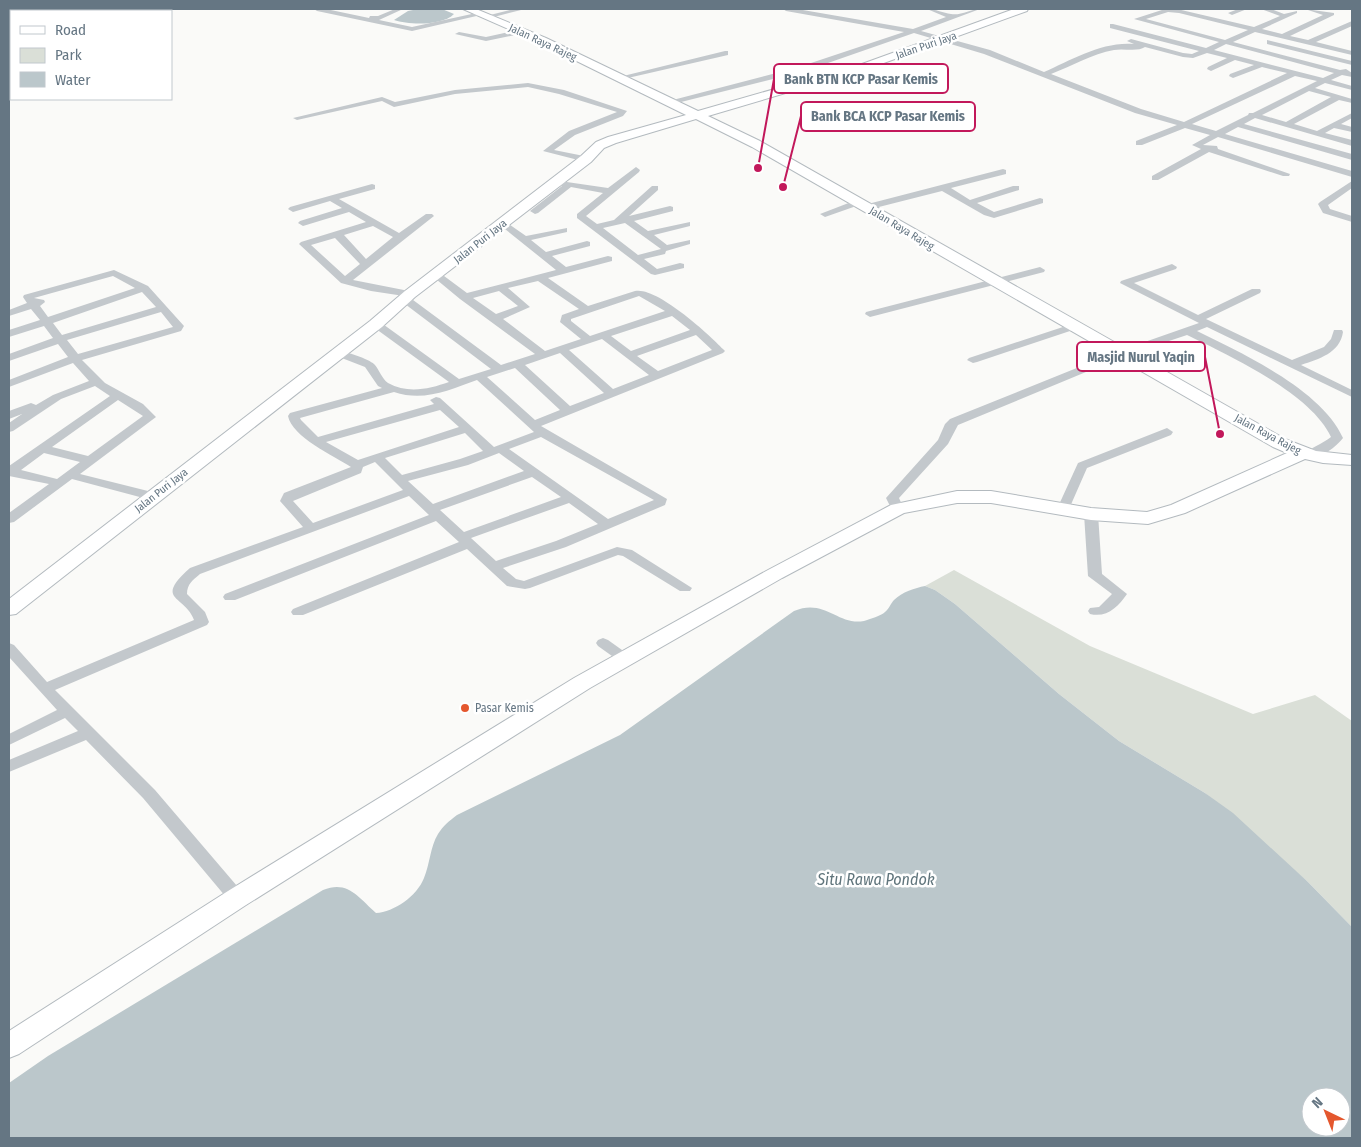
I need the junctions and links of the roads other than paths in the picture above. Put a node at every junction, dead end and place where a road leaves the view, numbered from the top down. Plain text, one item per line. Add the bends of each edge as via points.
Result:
1 (317, 9) edge
2 (332, 9) edge
3 (400, 9) edge
4 (468, 9) edge
5 (522, 9) edge
6 (786, 9) edge
7 (930, 9) edge
8 (977, 9) edge
9 (1023, 9) edge
10 (1244, 9) edge
11 (1264, 9) edge
12 (1308, 9) edge
13 (1295, 12) dead end
14 (1232, 13) dead end
15 (1155, 14) junction
16 (484, 16) junction
17 (952, 17) junction
18 (1174, 19) dead end
19 (1271, 23) junction
20 (1352, 23) edge
21 (1113, 26) dead end
22 (1257, 30) junction
23 (522, 31) junction
24 (915, 31) junction
25 (1223, 31) dead end
26 (460, 34) dead end
27 (1242, 36) junction
28 (1283, 36) junction
29 (940, 38) junction
30 (1251, 38) dead end
31 (1260, 40) dead end
32 (1131, 41) dead end
33 (1310, 42) junction
34 (1225, 43) junction
35 (1352, 43) edge
36 (1148, 49) dead end
37 (1338, 49) junction
38 (1207, 50) junction
39 (1352, 52) edge
40 (724, 53) dead end
41 (1235, 57) junction
42 (1262, 64) junction
43 (1352, 65) edge
44 (1211, 70) dead end
45 (1294, 72) junction
46 (1340, 72) junction
47 (1045, 74) junction
48 (1352, 75) edge
49 (1232, 76) dead end
50 (619, 78) junction
51 (1323, 80) junction
52 (1307, 88) junction
53 (1352, 88) edge
54 (1338, 96) junction
55 (1238, 99) junction
56 (1352, 100) edge
57 (1260, 105) junction
58 (683, 108) junction
59 (1252, 115) junction
60 (1352, 115) edge
61 (297, 118) dead end
62 (1235, 124) junction
63 (1184, 125) junction
64 (1286, 125) junction
65 (1333, 125) junction
66 (1352, 130) edge
67 (1215, 134) junction
68 (1317, 134) junction
69 (1239, 141) junction
70 (1139, 142) dead end
71 (1352, 144) edge
72 (1208, 149) junction
73 (580, 158) junction
74 (1352, 158) edge
75 (636, 170) dead end
76 (1003, 172) dead end
77 (1351, 172) edge
78 (1286, 174) dead end
79 (1155, 178) dead end
80 (563, 183) junction
81 (1352, 184) edge
82 (372, 187) dead end
83 (942, 187) junction
84 (655, 188) dead end
85 (1016, 188) dead end
86 (610, 191) junction
87 (331, 198) junction
88 (642, 200) junction
89 (1040, 201) dead end
90 (969, 203) junction
91 (863, 204) junction
92 (293, 209) dead end
93 (350, 209) junction
94 (670, 209) dead end
95 (535, 212) dead end
96 (660, 212) junction
97 (825, 214) dead end
98 (429, 216) dead end
99 (1352, 218) edge
100 (627, 220) junction
101 (303, 223) dead end
102 (374, 223) junction
103 (503, 223) junction
104 (615, 223) junction
105 (687, 224) dead end
106 (596, 228) junction
107 (564, 230) dead end
108 (336, 234) junction
109 (646, 234) junction
110 (399, 237) junction
111 (524, 239) junction
112 (687, 242) dead end
113 (587, 244) dead end
114 (662, 252) dead end
115 (546, 255) junction
116 (636, 258) junction
117 (608, 259) dead end
118 (366, 264) junction
119 (680, 266) dead end
120 (1172, 267) dead end
121 (563, 270) junction
122 (1040, 270) dead end
123 (116, 274) joint
124 (436, 275) junction
125 (538, 276) junction
126 (345, 281) junction
127 (996, 282) junction
128 (500, 287) junction
129 (144, 288) junction
130 (1256, 290) dead end
131 (405, 295) junction
132 (464, 297) junction
133 (33, 304) junction
134 (164, 308) junction
135 (587, 310) junction
136 (673, 312) junction
137 (9, 313) edge
138 (870, 314) dead end
139 (494, 318) junction
140 (46, 321) junction
141 (1203, 322) junction
142 (376, 324) junction
143 (1076, 326) junction
144 (697, 331) junction
145 (1188, 331) junction
146 (1338, 332) dead end
147 (9, 334) edge
148 (603, 335) junction
149 (60, 339) junction
150 (588, 340) junction
151 (562, 349) junction
152 (338, 353) junction
153 (1123, 353) junction
154 (544, 355) junction
155 (629, 355) junction
156 (9, 358) edge
157 (77, 358) junction
158 (973, 360) dead end
159 (518, 364) junction
160 (1292, 364) junction
161 (500, 370) junction
162 (656, 376) junction
163 (480, 377) junction
164 (96, 382) junction
165 (9, 384) edge
166 (458, 384) junction
167 (393, 389) junction
168 (428, 393) junction
169 (612, 394) junction
170 (1352, 394) edge
171 (118, 395) junction
172 (51, 400) junction
173 (441, 406) junction
174 (568, 411) junction
175 (9, 415) edge
176 (9, 428) edge
177 (466, 429) junction
178 (538, 429) junction
179 (1167, 432) dead end
180 (316, 441) junction
181 (44, 449) junction
182 (497, 450) junction
183 (1305, 454) junction
184 (377, 457) junction
185 (1329, 459) junction
186 (1352, 460) edge
187 (91, 461) junction
188 (357, 465) junction
189 (10, 467) edge
190 (534, 472) junction
191 (1352, 473) edge
192 (70, 475) junction
193 (400, 479) junction
194 (59, 482) junction
195 (411, 491) junction
196 (145, 495) junction
197 (571, 498) junction
198 (898, 509) junction
199 (1063, 509) junction
200 (434, 512) junction
201 (1092, 514) junction
202 (9, 519) edge
203 (608, 525) junction
204 (311, 528) junction
205 (466, 540) junction
206 (494, 566) junction
207 (685, 588) dead end
208 (230, 597) dead end
209 (9, 609) edge
210 (298, 612) dead end
211 (1095, 612) dead end
212 (603, 642) dead end
213 (9, 648) edge
214 (624, 658) junction
215 (45, 689) junction
216 (67, 711) junction
217 (88, 733) junction
218 (9, 740) edge
219 (9, 766) edge
220 (237, 898) junction
221 (10, 1042) edge

1 - 16 street via 412,29
2 - 3 street via 380,18
4 - 16 street, Jalan Raya Rajeg
5 - 16 street
6 - 24 street
7 - 17 street
8 - 17 street
9 - 29 street, Jalan Puri Jaya
10 - 14 street
11 - 19 street via 1282,14 1268,20
12 - 28 street via 1331,14
13 - 19 street
15 - 18 street
15 - 22 street via 1179,10
15 - 34 street via 1138,20
16 - 23 street, Jalan Raya Rajeg
17 - 24 street
19 - 22 street
20 - 33 street
21 - 38 street
22 - 27 street
22 - 28 street
23 - 26 street via 486,39
23 - 50 street, Jalan Raya Rajeg
24 - 29 street
24 - 58 street
25 - 27 street
27 - 30 street
27 - 34 street
28 - 33 street
29 - 47 street via 1008,58
29 - 58 street, Jalan Puri Jaya via 832,76
31 - 43 street
32 - 38 street via 1187,56
33 - 37 street
34 - 38 street
34 - 46 street
35 - 37 street
36 - 47 street via 1133,45 1110,48
37 - 39 street
38 - 41 street
40 - 50 street
41 - 42 street
41 - 44 street
42 - 45 street
42 - 49 street
43 - 46 street
45 - 51 street
45 - 55 street
46 - 48 street
46 - 51 street
47 - 63 street via 1126,107
50 - 58 street, Jalan Raya Rajeg
51 - 52 street
51 - 53 street
52 - 54 street
52 - 57 street
54 - 56 street
54 - 64 street
55 - 57 street
55 - 63 street
57 - 59 street
58 - 73 street, Jalan Puri Jaya via 600,145
58 - 91 street, Jalan Raya Rajeg via 756,144
59 - 62 street
59 - 64 street
60 - 65 street
61 - 73 street via 382,99 394,105 455,92 520,84 538,86 623,111 568,135 547,151
62 - 67 street
62 - 74 street
63 - 67 street
63 - 70 street
64 - 68 street
65 - 66 street
65 - 68 street
67 - 69 street
67 - 72 street via 1196,145
68 - 71 street
69 - 72 street via 1219,150
69 - 77 street
72 - 78 street
72 - 79 street
73 - 80 street, Jalan Puri Jaya
75 - 86 street
76 - 83 street
80 - 86 street
80 - 95 street
80 - 103 street, Jalan Puri Jaya
81 - 99 street via 1322,204 1326,211
82 - 87 street
83 - 90 street
83 - 91 street
84 - 88 street
85 - 90 street
86 - 106 street via 580,216
87 - 92 street
87 - 93 street
88 - 96 street
88 - 104 street
89 - 90 street via 994,215
91 - 97 street
91 - 127 street, Jalan Raya Rajeg
93 - 101 street
93 - 102 street
94 - 96 street
96 - 100 street
98 - 110 street
100 - 104 street
100 - 109 street
102 - 108 street
102 - 110 street
103 - 111 street
103 - 124 street, Jalan Puri Jaya
104 - 106 street
105 - 109 street
106 - 116 street
107 - 111 street
108 - 118 street
108 - 126 street via 304,244
109 - 112 street via 665,248
110 - 118 street
111 - 115 street
113 - 115 street
114 - 116 street
115 - 121 street
116 - 119 street via 655,272
117 - 121 street
118 - 126 street
120 - 141 street via 1125,283
121 - 125 street
122 - 127 street
123 - 129 street
123 - 133 street via 29,297
124 - 131 street, Jalan Puri Jaya
124 - 132 street
125 - 128 street
125 - 135 street
126 - 131 street
127 - 138 street
127 - 143 street, Jalan Raya Rajeg
128 - 132 street
128 - 139 street via 525,307
129 - 134 street
129 - 140 street
130 - 141 street via 1205,314
131 - 142 street, Jalan Puri Jaya
131 - 161 street
132 - 139 street
133 - 137 street
133 - 140 street
134 - 149 street
134 - 157 street via 179,325 178,328
135 - 136 street via 639,293
135 - 150 street via 566,317 565,321
136 - 144 street
136 - 148 street
139 - 154 street
140 - 147 street
140 - 149 street
141 - 145 street
141 - 160 street
142 - 152 street, Jalan Puri Jaya
142 - 166 street
143 - 153 street, Jalan Raya Rajeg
143 - 158 street
144 - 155 street
144 - 162 street via 718,352
145 - 153 street
145 - 183 street via 1280,379 1327,420 1337,438 1325,448
146 - 160 street via 1338,339 1330,348
148 - 150 street
148 - 155 street
149 - 156 street
149 - 157 street
150 - 151 street
151 - 154 street
151 - 169 street
152 - 167 street via 369,365 382,384
152 - 196 street, Jalan Puri Jaya
153 - 183 street, Jalan Raya Rajeg via 1279,443
153 - 198 street via 951,424 944,440 892,498
154 - 159 street
155 - 162 street
157 - 164 street
157 - 165 street
159 - 161 street
159 - 174 street
160 - 170 street
161 - 163 street
162 - 169 street
163 - 166 street
163 - 178 street
164 - 171 street
164 - 172 street
166 - 168 street
167 - 168 street
167 - 180 street via 294,416 295,421
168 - 173 street
169 - 174 street
171 - 181 street
171 - 187 street via 150,417
172 - 175 street
172 - 176 street
173 - 177 street
173 - 180 street
174 - 178 street
177 - 182 street
177 - 184 street
178 - 182 street
178 - 203 street via 661,499
179 - 199 street via 1082,466
180 - 188 street
181 - 187 street
181 - 189 street
182 - 190 street
182 - 193 street
183 - 185 street, Jalan Raya Rajeg
183 - 201 street via 1161,515 1138,519
184 - 188 street
184 - 193 street
185 - 186 street
185 - 191 street
187 - 192 street
188 - 204 street via 356,470 287,498 286,501
189 - 194 street
190 - 197 street
190 - 200 street
192 - 194 street
192 - 196 street
193 - 195 street
194 - 202 street
195 - 200 street
195 - 204 street
196 - 209 street, Jalan Puri Jaya
197 - 203 street
197 - 205 street
198 - 199 street via 963,496 1000,498
198 - 214 street
199 - 201 street
200 - 205 street
200 - 208 street
201 - 211 street via 1095,576 1120,594 1103,610
203 - 206 street
204 - 215 street via 214,563 186,578 181,584 180,594 202,619 198,624
205 - 206 street
205 - 210 street
206 - 207 street via 512,583 524,585 617,551 627,553
212 - 214 street
213 - 215 street
214 - 220 street
215 - 216 street
216 - 217 street
216 - 218 street
217 - 219 street
217 - 220 street via 149,794
220 - 221 street

